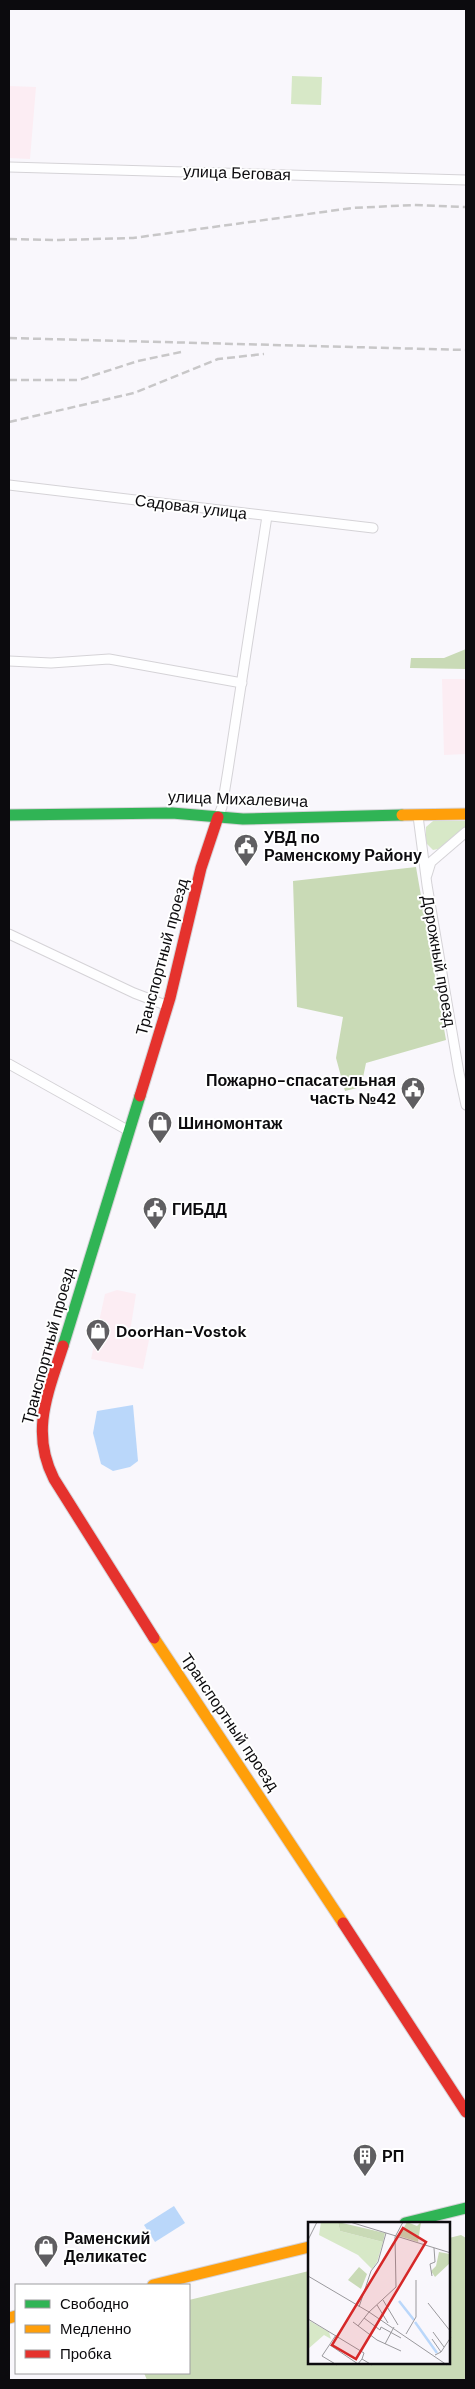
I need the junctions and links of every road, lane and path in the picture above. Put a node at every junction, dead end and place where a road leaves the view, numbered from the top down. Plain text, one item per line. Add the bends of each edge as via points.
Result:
1 (9, 167) edge
2 (466, 180) edge
3 (9, 485) edge
4 (267, 516) junction
5 (373, 528) dead end
6 (9, 661) edge
7 (242, 684) junction
8 (466, 814) edge
9 (9, 815) edge
10 (418, 816) junction
11 (218, 817) junction
12 (466, 832) edge
13 (426, 885) junction
14 (9, 934) edge
15 (168, 1006) junction
16 (9, 1064) edge
17 (466, 1105) edge
18 (129, 1131) junction
19 (466, 2112) edge
20 (466, 2208) edge
21 (409, 2222) edge
22 (308, 2247) edge
23 (157, 2284) edge

1 - 2 street, улица Беговая
3 - 4 street, Садовая улица
4 - 5 street, Садовая улица
4 - 7 street, Транспортный проезд
6 - 7 street via 51,663 109,659
7 - 11 street, Транспортный проезд
8 - 10 main road, улица Михалевича
9 - 11 main road, улица Михалевича via 153,813
10 - 11 main road, улица Михалевича
10 - 13 street, Дорожный проезд
11 - 15 main road, Транспортный проезд via 204,852
12 - 13 street via 431,862
13 - 17 street, Дорожный проезд
14 - 15 street
15 - 18 main road, Транспортный проезд
16 - 18 street
18 - 19 main road, Транспортный проезд via 91,1249 40,1433 48,1469 169,1663 251,1782
20 - 21 main road
22 - 23 main road

